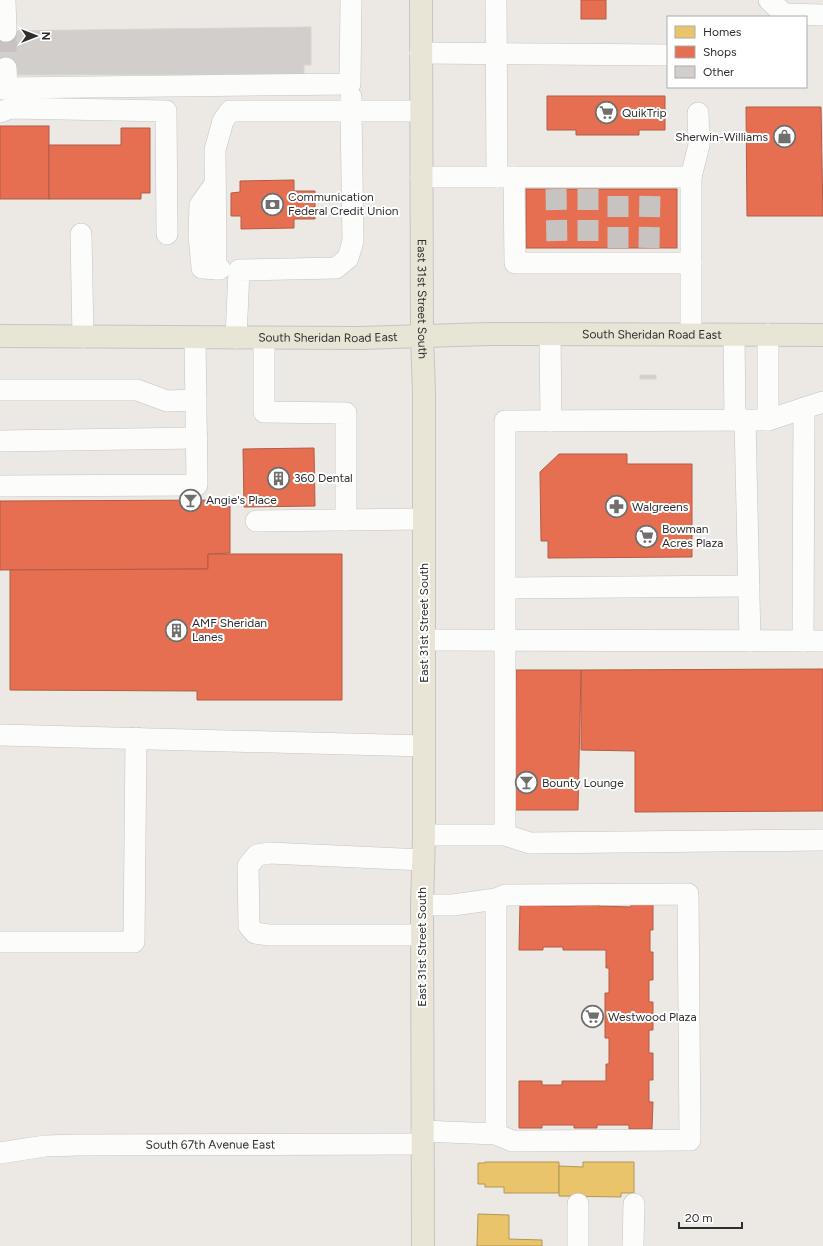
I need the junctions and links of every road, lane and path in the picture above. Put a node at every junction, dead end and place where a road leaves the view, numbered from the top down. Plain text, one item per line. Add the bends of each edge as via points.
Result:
1 (5, 0) edge
2 (351, 0) edge
3 (421, 0) edge
4 (496, 0) edge
5 (776, 7) edge
6 (823, 15) edge
7 (6, 31) tunnel mouth
8 (420, 53) junction
9 (496, 54) junction
10 (667, 55) edge
11 (6, 68) tunnel mouth
12 (350, 84) junction
13 (3, 88) edge
14 (351, 111) junction
15 (420, 111) junction
16 (0, 112) edge
17 (698, 113) dead end
18 (421, 177) junction
19 (506, 177) junction
20 (691, 177) junction
21 (215, 184) junction
22 (82, 234) dead end
23 (167, 234) dead end
24 (691, 263) junction
25 (216, 269) junction
26 (239, 270) junction
27 (550, 334) junction
28 (691, 334) junction
29 (768, 334) junction
30 (734, 335) junction
31 (823, 335) edge
32 (0, 336) edge
33 (422, 336) junction
34 (82, 337) junction
35 (195, 337) junction
36 (236, 338) junction
37 (264, 338) junction
38 (0, 390) edge
39 (196, 400) junction
40 (814, 405) edge
41 (740, 420) junction
42 (768, 420) junction
43 (551, 421) junction
44 (197, 438) junction
45 (0, 441) edge
46 (0, 486) edge
47 (424, 519) junction
48 (346, 520) junction
49 (256, 521) dead end
50 (749, 586) junction
51 (506, 588) junction
52 (424, 640) junction
53 (506, 640) junction
54 (750, 641) junction
55 (813, 641) edge
56 (0, 735) edge
57 (136, 738) junction
58 (424, 746) junction
59 (424, 835) junction
60 (506, 835) junction
61 (823, 840) edge
62 (423, 860) junction
63 (496, 899) junction
64 (422, 905) junction
65 (422, 936) junction
66 (0, 942) edge
67 (496, 1134) junction
68 (422, 1138) junction
69 (0, 1153) edge
70 (578, 1204) dead end
71 (634, 1204) dead end
72 (423, 1246) edge
73 (578, 1246) edge
74 (633, 1246) edge

1 - 7 street
2 - 12 street
3 - 8 main road, East 31st Street South
4 - 9 street
5 - 6 street
8 - 9 street
8 - 15 main road, East 31st Street South
9 - 10 street
9 - 19 street
11 - 13 street
12 - 13 street
12 - 14 street
14 - 15 street
14 - 21 street via 230,111 223,121 214,150
14 - 26 street via 353,242 348,258 336,268
15 - 18 main road, East 31st Street South
16 - 23 street via 11,108 166,111
17 - 20 street via 699,145
18 - 19 street
18 - 33 main road, East 31st Street South
19 - 20 street via 556,183 650,183
19 - 24 street via 515,263 557,255 649,256
20 - 24 street
21 - 25 street
21 - 25 street via 200,205 199,236 202,268
22 - 34 street
24 - 28 street
25 - 26 street
26 - 36 street
27 - 28 main road, South Sheridan Road East
27 - 33 main road, South Sheridan Road East
27 - 43 street
28 - 30 main road, South Sheridan Road East
29 - 30 main road, South Sheridan Road East
29 - 31 main road, South Sheridan Road East
29 - 42 street
30 - 41 street
32 - 34 main road, South Sheridan Road East
33 - 37 main road, South Sheridan Road East
33 - 47 main road, East 31st Street South
34 - 35 main road, South Sheridan Road East
35 - 36 main road, South Sheridan Road East
35 - 39 street
36 - 37 main road, South Sheridan Road East
37 - 48 street via 264,412 346,414
38 - 39 street via 137,390 167,401
39 - 44 street
40 - 42 street
40 - 55 street
41 - 42 street
41 - 43 street
41 - 50 street
43 - 51 street via 505,421
44 - 45 street
44 - 46 street via 197,485
47 - 48 street
47 - 52 main road, East 31st Street South
48 - 49 street
50 - 51 street
50 - 54 street
51 - 53 street
52 - 53 street
52 - 58 main road, East 31st Street South
53 - 54 street
53 - 60 street
54 - 55 street
56 - 57 street
57 - 58 street
57 - 66 street via 134,942
58 - 59 main road, East 31st Street South
59 - 60 street
59 - 62 main road, East 31st Street South
60 - 61 street via 530,843
62 - 64 main road, East 31st Street South
62 - 65 street via 270,853 258,855 248,866 250,926 255,933 269,936
63 - 64 street via 453,905
63 - 67 street
63 - 67 street, South 67th Avenue East via 506,895 688,894 690,1140 512,1141
64 - 65 main road, East 31st Street South
65 - 68 main road, East 31st Street South
67 - 68 street, South 67th Avenue East
68 - 69 street, South 67th Avenue East via 45,1146
68 - 72 main road, East 31st Street South
70 - 73 street
71 - 74 street

